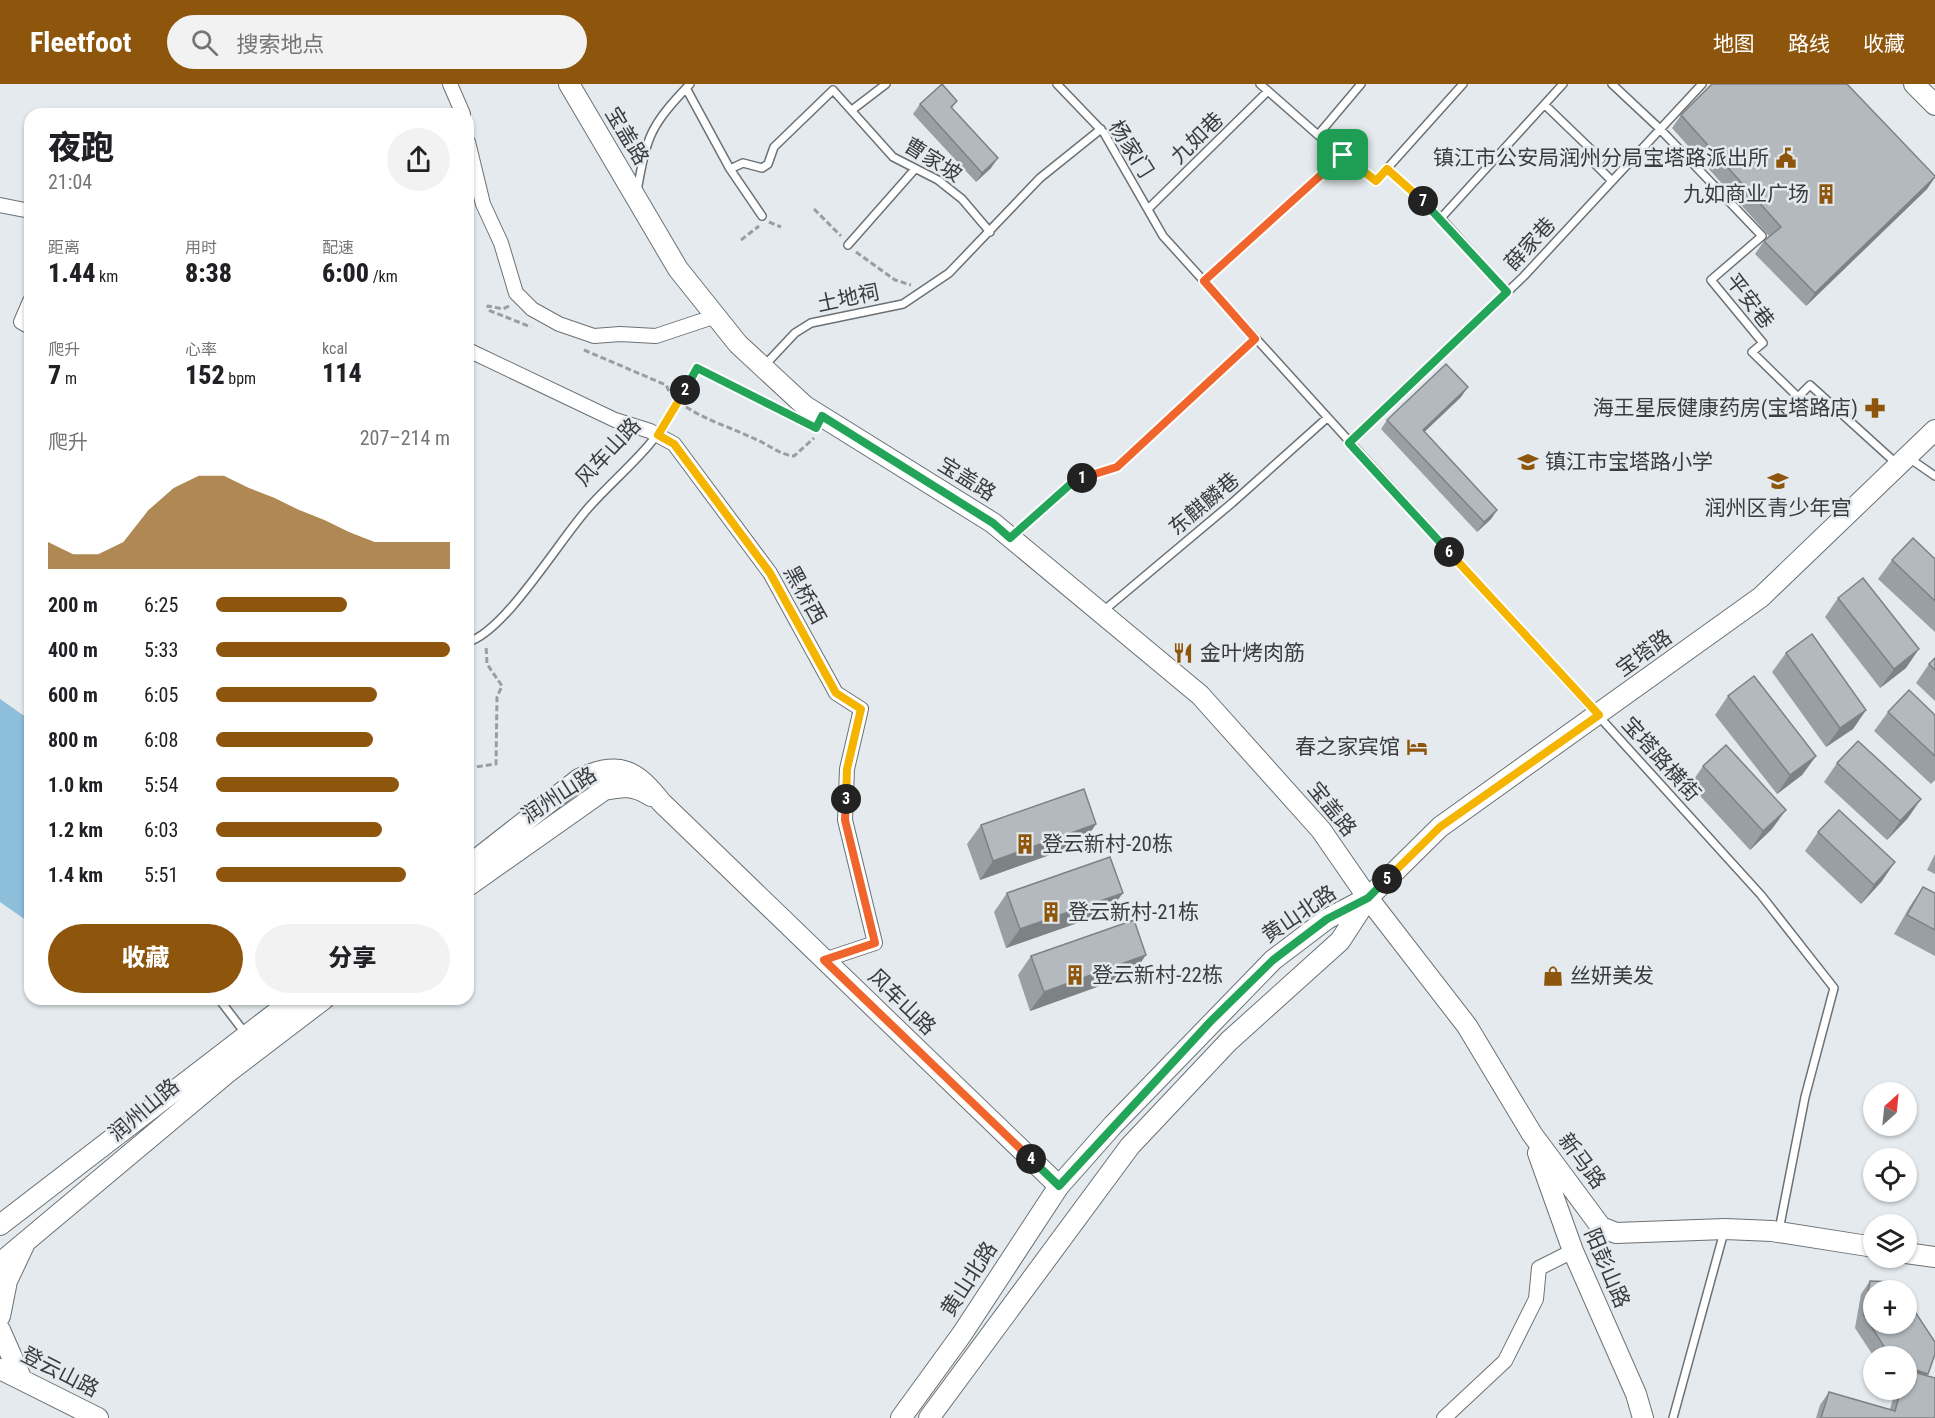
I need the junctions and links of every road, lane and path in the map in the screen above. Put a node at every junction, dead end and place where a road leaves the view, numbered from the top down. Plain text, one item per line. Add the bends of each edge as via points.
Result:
1 (450, 84) edge
2 (569, 84) edge
3 (886, 84) edge
4 (1057, 84) edge
5 (1260, 84) edge
6 (1361, 84) edge
7 (1451, 84) edge
8 (1563, 84) edge
9 (1612, 84) edge
10 (1702, 84) edge
11 (1914, 84) edge
12 (688, 86) edge
13 (831, 87) edge
14 (1461, 87) edge
15 (1269, 91) junction
16 (1545, 105) junction
17 (1935, 105) edge
18 (460, 108) edge
19 (852, 110) junction
20 (1659, 128) junction
21 (1101, 129) junction
22 (1318, 135) junction
23 (1343, 155) junction
24 (474, 167) edge
25 (915, 169) junction
26 (1387, 169) junction
27 (730, 170) junction
28 (1611, 180) junction
29 (636, 198) junction
30 (0, 205) edge
31 (814, 209) dead end
32 (1148, 209) junction
33 (24, 210) edge
34 (1441, 218) junction
35 (762, 220) joint
36 (990, 232) junction
37 (741, 240) dead end
38 (848, 245) junction
39 (1204, 281) junction
40 (1507, 292) junction
41 (516, 293) junction
42 (918, 293) junction
43 (716, 316) junction
44 (533, 328) dead end
45 (1255, 339) junction
46 (574, 345) dead end
47 (474, 353) edge
48 (763, 367) junction
49 (672, 397) dead end
50 (683, 404) dead end
51 (1327, 418) junction
52 (819, 422) junction
53 (1935, 430) edge
54 (658, 435) junction
55 (1349, 443) junction
56 (1904, 462) junction
57 (1935, 476) edge
58 (1010, 538) junction
59 (1101, 613) junction
60 (492, 628) junction
61 (474, 638) edge
62 (1599, 715) junction
63 (474, 767) edge
64 (662, 802) junction
65 (474, 861) edge
66 (474, 882) edge
67 (1368, 898) junction
68 (824, 960) junction
69 (224, 1005) edge
70 (288, 1005) edge
71 (314, 1005) edge
72 (253, 1042) junction
73 (1532, 1134) junction
74 (1059, 1186) junction
75 (0, 1226) edge
76 (1725, 1229) junction
77 (1778, 1232) junction
78 (28, 1237) junction
79 (1863, 1245) edge
80 (1573, 1251) junction
81 (1917, 1255) edge
82 (1935, 1257) edge
83 (0, 1263) edge
84 (0, 1316) edge
85 (0, 1330) edge
86 (0, 1369) edge
87 (22, 1380) junction
88 (0, 1381) edge
89 (71, 1418) edge
90 (98, 1418) edge
91 (901, 1418) edge
92 (929, 1418) edge
93 (1444, 1418) edge
94 (1643, 1418) edge
95 (1673, 1418) edge

1 - 18 street
2 - 29 street, 宝盖路
3 - 19 lane
4 - 21 lane, 杨家门
5 - 15 lane
6 - 22 lane
7 - 14 lane
8 - 16 lane
9 - 20 lane
10 - 20 lane, 薛家巷
11 - 17 street
12 - 27 lane
12 - 29 lane via 660,116 645,144
13 - 19 lane, 曹家坡
13 - 27 lane, 曹家坡 via 774,147 768,164 762,168 743,163
14 - 26 lane
15 - 22 lane
15 - 32 lane, 九如巷
16 - 28 lane via 1601,159 1596,164
16 - 34 lane
19 - 25 lane, 曹家坡 via 893,157
20 - 28 lane, 薛家巷
20 - 56 lane, 平安巷 via 1762,236 1711,280 1763,343 1752,352 1798,397 1810,385
21 - 32 lane, 杨家门
21 - 36 lane, 土地祠 via 1040,178
22 - 23 lane
23 - 26 lane via 1376,181
23 - 39 lane
24 - 41 street via 483,204 501,243
25 - 36 lane, 曹家坡 via 938,180 962,199
25 - 38 lane
26 - 34 lane
27 - 35 lane
28 - 40 lane, 薛家巷
29 - 43 street, 宝盖路 via 678,269
30 - 33 street
31 - 38 path, 土地祠
32 - 39 lane, 宝塔路横街 via 1163,236
34 - 40 lane
35 - 37 path
36 - 42 lane, 土地祠 via 949,273
38 - 42 path, 土地祠 via 895,280 909,283
39 - 45 lane, 宝塔路横街
40 - 55 lane, 薛家巷
41 - 43 street via 532,309 559,324 594,336 656,336
41 - 44 path via 508,308 492,304 488,310
42 - 48 lane, 土地祠 via 903,304 811,323 795,333
43 - 48 street, 宝盖路
45 - 51 lane, 宝塔路横街
45 - 58 lane via 1117,467 1074,481
46 - 49 path via 666,385
47 - 54 street, 黑桥西 via 615,420
48 - 52 street, 宝盖路
50 - 52 path via 706,419 794,456 816,436
51 - 55 lane, 宝塔路横街
51 - 59 lane, 东麒麟巷 via 1232,504
52 - 54 lane, 风车山路, bridge via 697,368
52 - 58 street, 宝盖路 via 993,523
53 - 56 street, 宝塔路
54 - 60 lane, 风车山路 via 589,506
54 - 68 street, 黑桥西 via 674,444 770,573 836,693 861,709 847,769 845,820 875,943
55 - 62 lane, 宝塔路横街
56 - 57 lane
56 - 62 street, 宝塔路 via 1761,597
58 - 59 street, 宝盖路
59 - 67 street, 宝盖路 via 1200,695 1321,830
60 - 61 lane, 风车山路
60 - 63 path via 494,634 485,640 487,664 502,687 496,697 496,764
62 - 67 street, 宝塔路 via 1440,827
62 - 77 lane, 宝塔路横街 via 1761,895 1834,988 1805,1097
64 - 65 street, 润州山路 via 644,780 628,771 595,771 579,778
64 - 66 street, 润州山路 via 638,787 604,790
64 - 68 street, 风车山路
67 - 73 street, 新马路 via 1467,1026
67 - 74 street, 黄山北路 via 1327,919 1273,960 1210,1022
67 - 92 street, 黄山北路 via 1340,941 1229,1041 1130,1146
68 - 74 street, 风车山路
69 - 72 lane
70 - 72 street, 润州山路
71 - 72 street, 润州山路
72 - 75 street, 润州山路
72 - 78 street, 润州山路
73 - 76 street, 新马路 via 1601,1227 1616,1233
73 - 80 street, 阳彭山路
74 - 91 street, 黄山北路 via 962,1334
76 - 77 street, 新马路
76 - 95 lane
77 - 79 street, 新马路
78 - 83 street, 润州山路
78 - 84 street via 7,1281
80 - 93 street via 1539,1268 1536,1299 1505,1361
80 - 94 street, 阳彭山路
81 - 82 street
85 - 87 street
86 - 87 street, 登云山路
87 - 90 street, 登云山路
88 - 89 street, 登云山路

